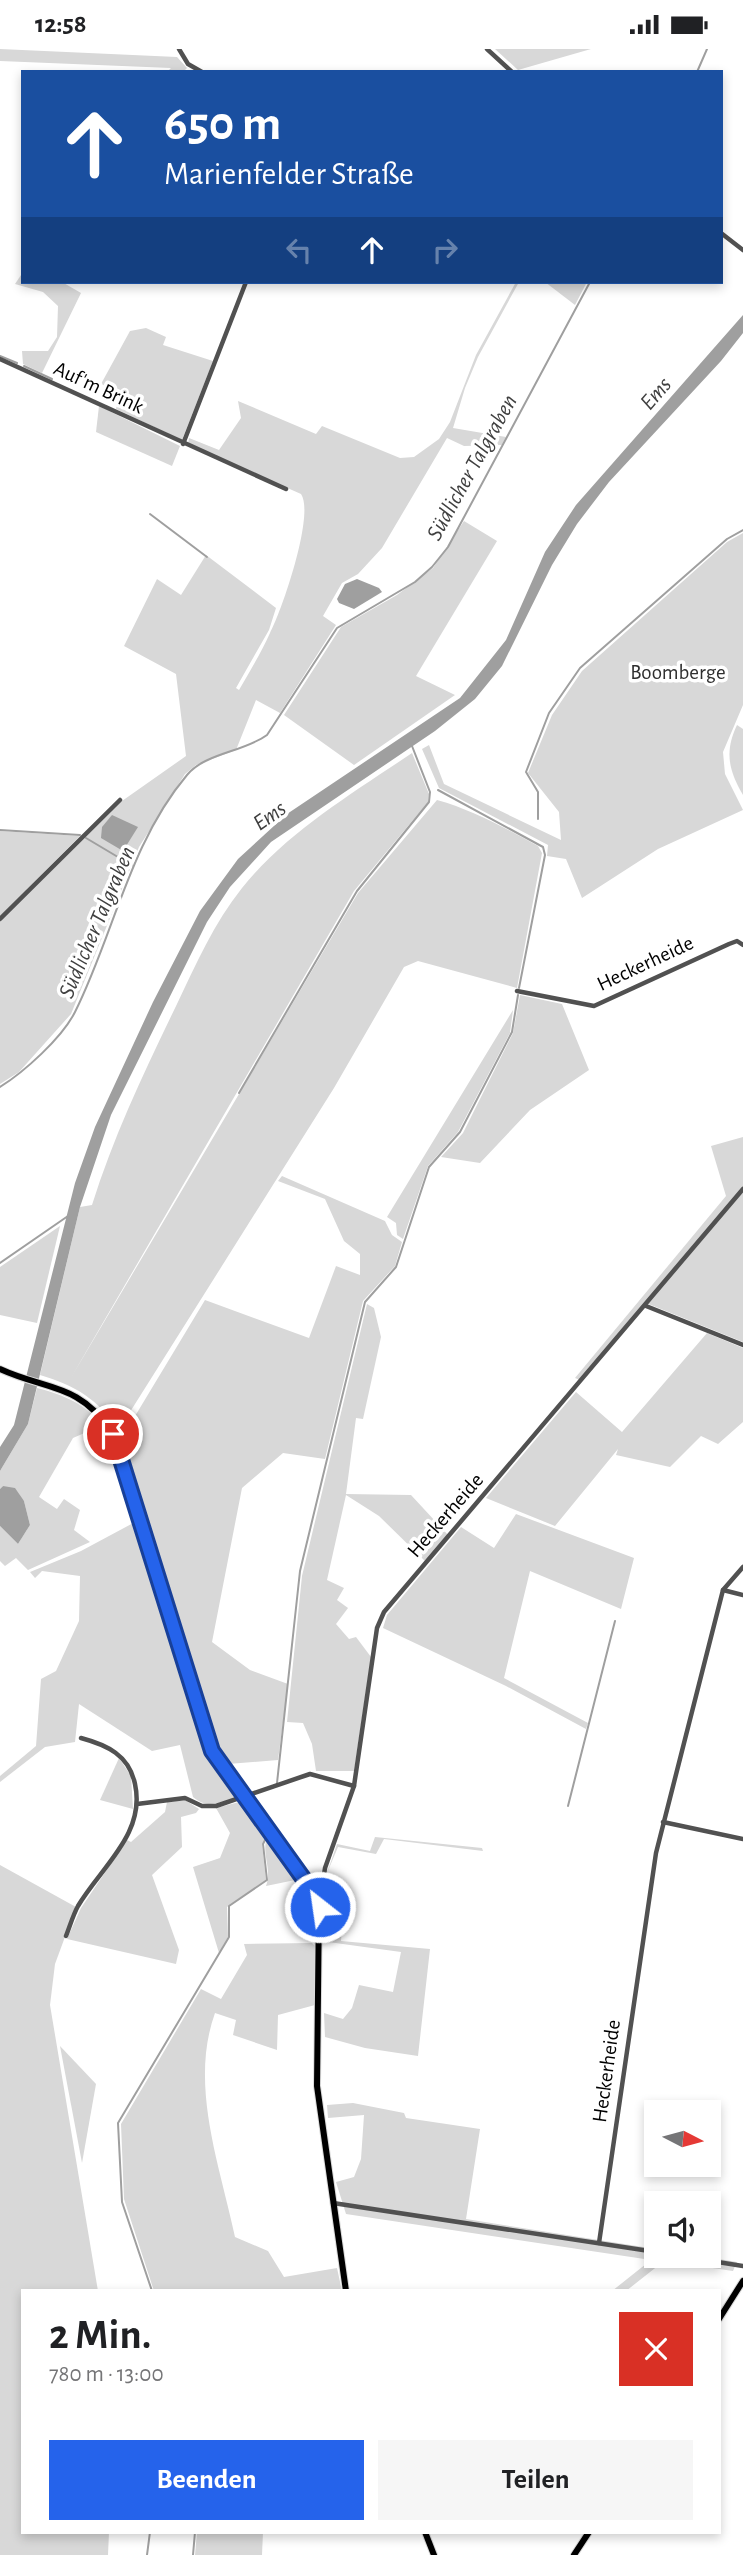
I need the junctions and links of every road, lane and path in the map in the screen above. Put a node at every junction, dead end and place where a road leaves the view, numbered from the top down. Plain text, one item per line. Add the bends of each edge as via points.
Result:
1 (179, 49) edge
2 (487, 49) edge
3 (198, 70) edge
4 (510, 70) edge
5 (723, 235) edge
6 (743, 250) edge
7 (245, 284) edge
8 (0, 359) edge
9 (183, 444) junction
10 (286, 489) dead end
11 (120, 800) dead end
12 (0, 919) edge
13 (743, 945) edge
14 (517, 991) dead end
15 (743, 1189) edge
16 (646, 1306) junction
17 (743, 1345) edge
18 (0, 1369) edge
19 (743, 1567) edge
20 (723, 1590) junction
21 (743, 1595) edge
22 (81, 1738) dead end
23 (354, 1786) junction
24 (245, 1798) junction
25 (137, 1804) junction
26 (663, 1822) junction
27 (743, 1839) edge
28 (317, 1899) junction
29 (66, 1936) dead end
30 (333, 2203) junction
31 (599, 2243) junction
32 (644, 2250) edge
33 (721, 2263) edge
34 (743, 2266) edge
35 (743, 2281) edge
36 (346, 2289) edge
37 (721, 2316) edge
38 (426, 2534) edge
39 (588, 2534) edge
40 (434, 2555) edge
41 (574, 2555) edge

1 - 3 street via 188,64
2 - 4 street
5 - 6 street
7 - 9 street
8 - 9 street, Auf'm Brink
9 - 10 street, Auf'm Brink
11 - 12 street
13 - 14 street, Heckerheide via 729,943 594,1006
15 - 16 street, Heckerheide
16 - 17 street
16 - 23 street, Heckerheide via 384,1612 377,1628
18 - 24 main road via 75,1394 104,1421 117,1444 212,1751
19 - 20 street, Heckerheide
20 - 21 street
20 - 26 street, Heckerheide
22 - 25 street via 105,1746 123,1760 133,1775
23 - 24 street via 310,1774
23 - 28 street, Heckerheide
24 - 25 street via 216,1806 185,1798
24 - 28 main road
25 - 29 street via 129,1833 78,1906
26 - 27 street
26 - 31 street, Heckerheide
28 - 30 main road, Heckerheide via 317,2086
30 - 31 street
30 - 36 main road, Heckerheide
31 - 32 street
33 - 34 street
35 - 37 main road
38 - 40 main road
39 - 41 main road

